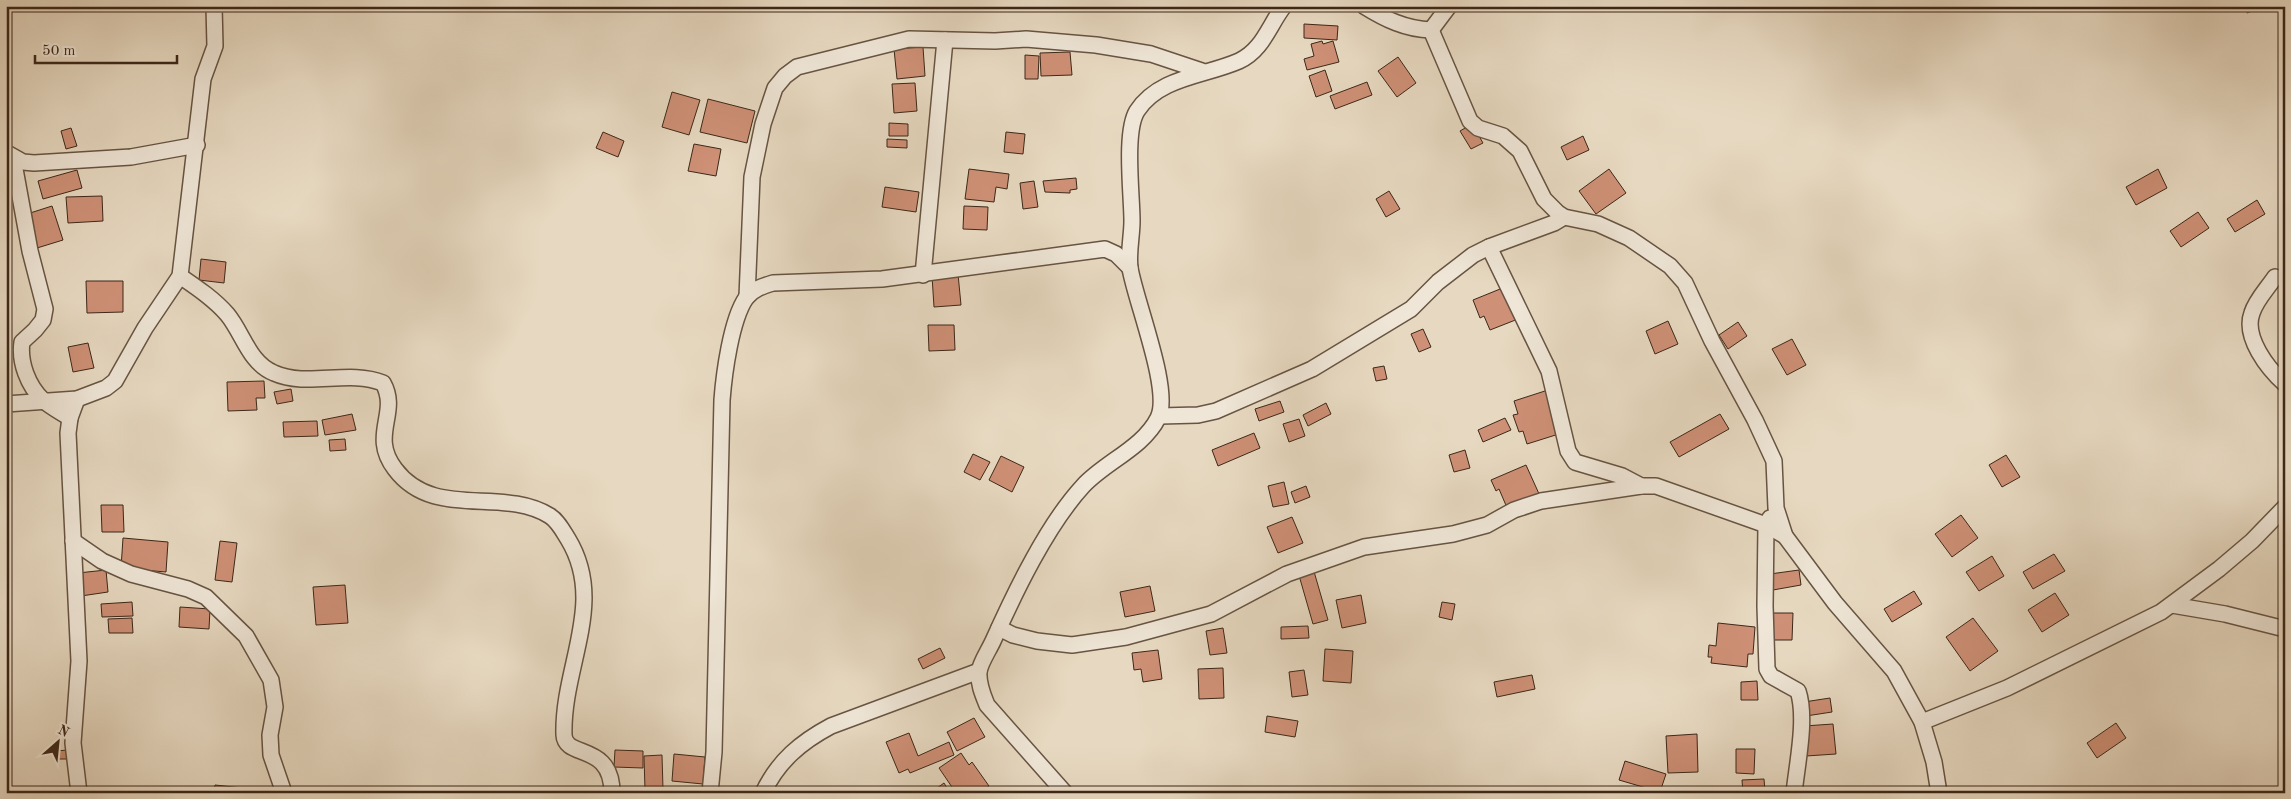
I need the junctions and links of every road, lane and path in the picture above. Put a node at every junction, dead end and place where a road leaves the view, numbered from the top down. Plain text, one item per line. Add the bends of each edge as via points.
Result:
1 (214, 6) edge
2 (1284, 6) edge
3 (1364, 6) edge
4 (1449, 6) edge
5 (1430, 30) junction
6 (945, 40) junction
7 (1202, 71) junction
8 (197, 145) junction
9 (10, 155) edge
10 (1550, 207) junction
11 (1564, 217) junction
12 (1132, 222) junction
13 (1540, 227) junction
14 (1489, 247) junction
15 (1105, 249) junction
16 (1130, 268) junction
17 (924, 275) junction
18 (180, 276) junction
19 (2275, 278) dead end
20 (747, 298) junction
21 (2285, 384) edge
22 (76, 399) junction
23 (42, 400) junction
24 (6, 404) edge
25 (1160, 416) junction
26 (70, 418) junction
27 (1641, 486) junction
28 (2285, 507) edge
29 (1776, 508) junction
30 (1766, 525) junction
31 (1785, 536) junction
32 (73, 541) junction
33 (2172, 605) junction
34 (998, 628) junction
35 (2285, 629) edge
36 (979, 671) junction
37 (1922, 722) junction
38 (80, 793) edge
39 (284, 793) edge
40 (612, 793) edge
41 (710, 793) edge
42 (762, 793) edge
43 (1065, 793) edge
44 (1794, 793) edge
45 (1939, 793) edge

1 - 8 street via 215,46 203,79
2 - 7 street via 1256,49 1239,61
3 - 5 street via 1394,23
4 - 5 street
5 - 10 street via 1470,120 1478,128 1502,136 1520,151
6 - 7 street via 1026,39 1096,45 1151,54
6 - 17 street
6 - 20 street via 908,39 797,67 775,88 763,124 752,176
7 - 12 street via 1158,90 1145,100 1136,114 1130,138
8 - 9 street via 131,157 34,163 23,162
8 - 18 street
9 - 23 street via 45,309 39,325 22,342 21,350 26,375
10 - 11 street
10 - 13 street
11 - 13 street
11 - 29 street via 1598,224 1629,238 1670,266 1685,283 1771,454
12 - 15 street via 1116,242
12 - 16 street
13 - 14 street
14 - 25 street via 1453,269 1404,313 1312,369 1216,411
14 - 27 street via 1549,371 1568,451 1575,462 1622,476
15 - 16 street via 1116,254
15 - 17 street
16 - 25 street via 1160,382
17 - 20 street via 773,283 758,288
18 - 22 street via 115,381
18 - 40 street via 226,312 256,359 272,373 291,379 363,377 383,383 389,400 382,437 384,446 393,468 407,484 424,493 458,501 525,507 550,516 560,526 583,570 586,595 568,687 564,736 574,749 602,761 608,771
19 - 21 street via 2251,315 2251,328 2262,361
20 - 41 street via 740,311 725,369 722,400 714,752
22 - 23 street
22 - 26 street
23 - 24 street
23 - 26 street
25 - 34 street via 1144,436 1103,468 1078,493 1056,521
26 - 32 street
27 - 30 street via 1656,486
27 - 34 street via 1541,501 1514,510 1487,526 1364,547 1288,574 1211,614 1126,637 1072,645 1037,641
28 - 33 street via 2252,541
29 - 30 street
29 - 31 street
30 - 31 street
30 - 44 street via 1768,669 1771,676 1798,691 1800,697
31 - 37 street via 1835,604 1894,671
32 - 38 street via 78,661 73,742
32 - 39 street via 102,561 131,574 206,597 246,636 270,680 275,707 270,735 272,755
33 - 35 street
33 - 37 street via 2007,688
34 - 36 street
36 - 42 street via 813,735 787,756
36 - 43 street via 987,706
37 - 45 street

